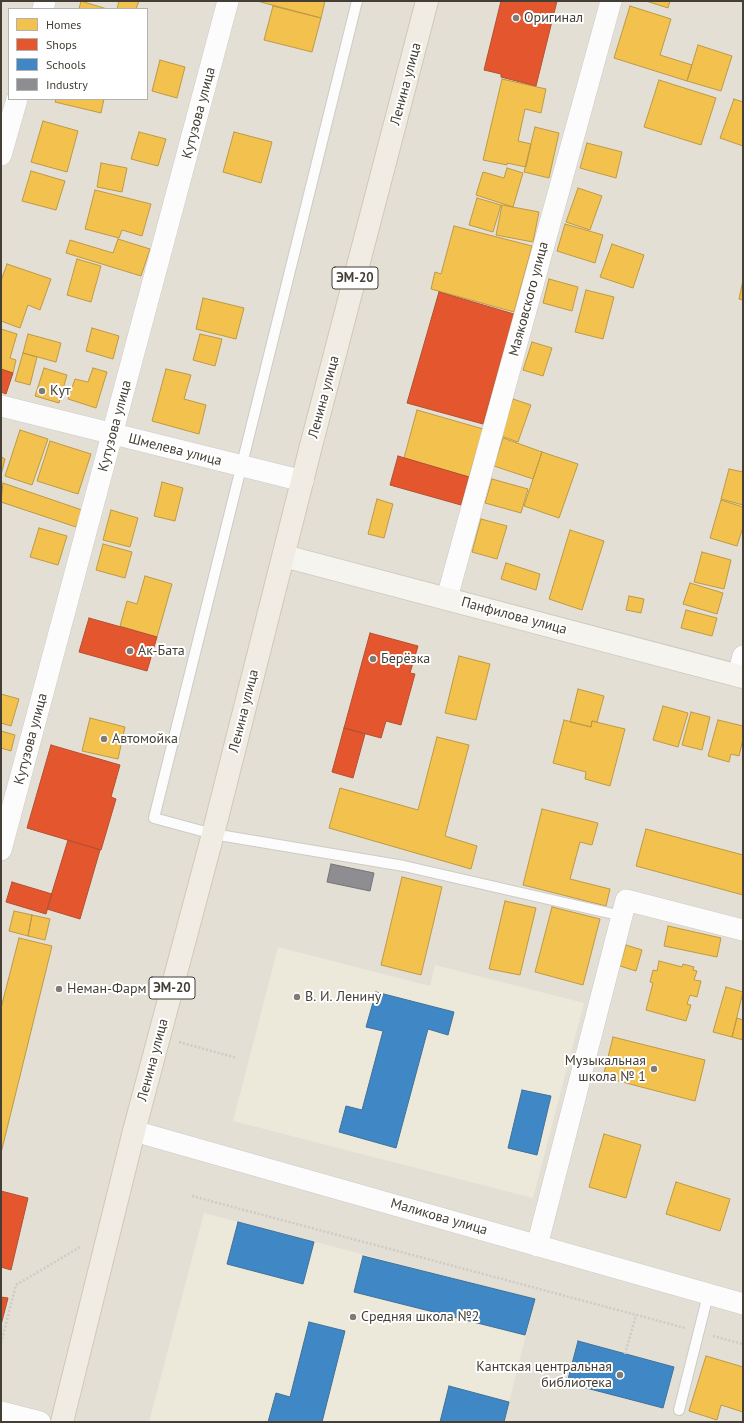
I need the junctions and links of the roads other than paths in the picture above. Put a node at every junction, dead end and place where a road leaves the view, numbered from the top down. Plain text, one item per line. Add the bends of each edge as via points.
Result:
1 (228, 1) edge
2 (357, 1) edge
3 (428, 1) edge
4 (611, 1) edge
5 (17, 100) edge
6 (1, 155) edge
7 (1, 406) edge
8 (113, 434) junction
9 (241, 466) junction
10 (303, 482) junction
11 (284, 556) junction
12 (447, 598) junction
13 (741, 670) edge
14 (213, 834) junction
15 (1, 850) edge
16 (622, 916) junction
17 (743, 930) edge
18 (134, 1131) junction
19 (537, 1246) junction
20 (708, 1294) junction
21 (743, 1304) edge
22 (679, 1410) dead end
23 (1, 1412) edge
24 (40, 1422) edge
25 (62, 1422) edge

1 - 8 street, Кутузова улица
2 - 9 lane
3 - 10 main road, Ленина улица / ЭМ-20
4 - 12 street, Маяковского улица
5 - 6 street
7 - 8 street, Шмелева улица
8 - 9 street, Шмелева улица
8 - 15 street, Кутузова улица
9 - 10 street, Шмелева улица
9 - 14 lane via 154,818
10 - 11 main road, Ленина улица / ЭМ-20
11 - 12 street, Панфилова улица
11 - 14 main road, Ленина улица / ЭМ-20
12 - 13 street, Панфилова улица
14 - 16 lane via 404,866
14 - 18 main road, Ленина улица / ЭМ-20
16 - 17 street via 626,900
16 - 19 street
18 - 19 street, Маликова улица
18 - 25 main road, Ленина улица / ЭМ-20
19 - 20 street, Маликова улица
20 - 21 street, Маликова улица
20 - 22 lane
23 - 24 street

